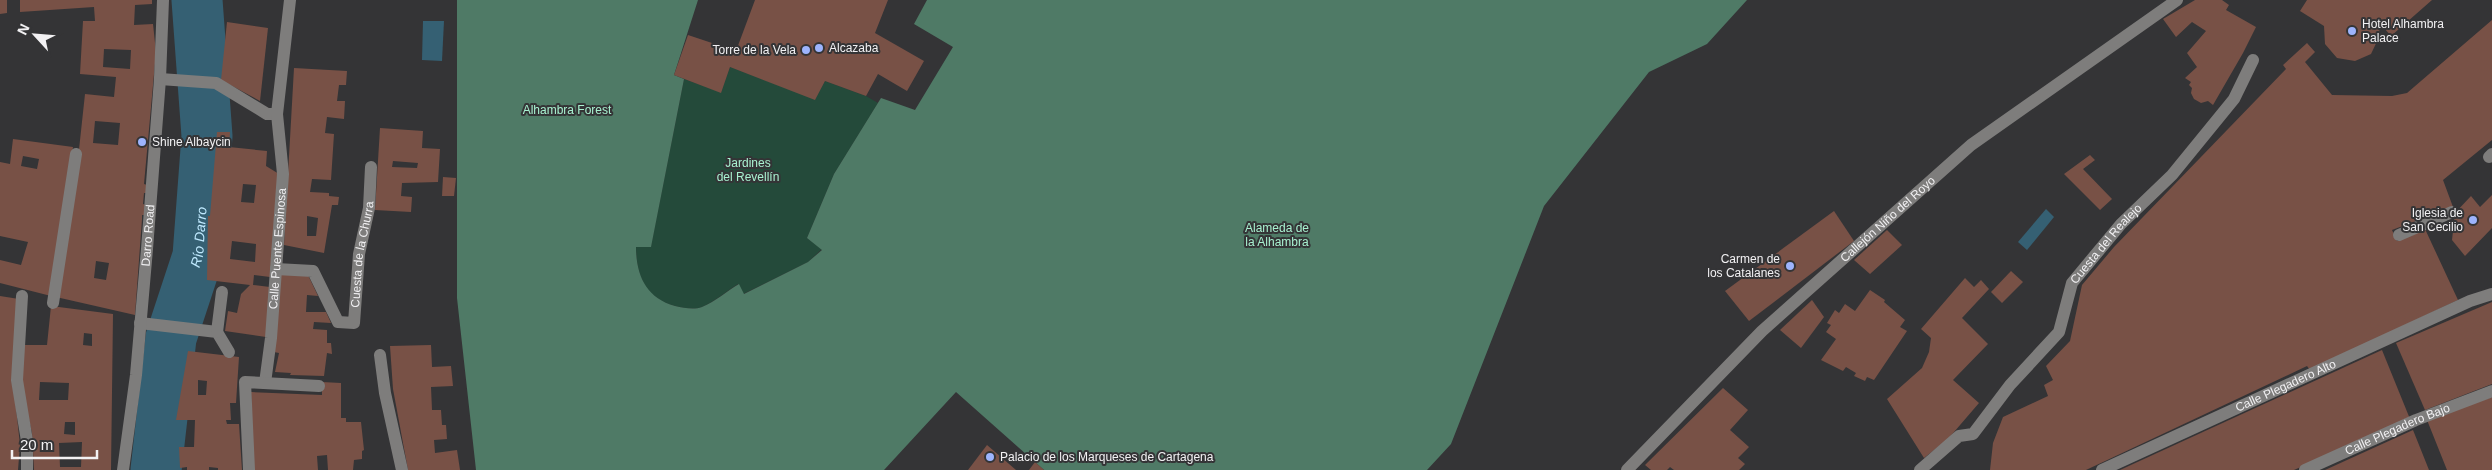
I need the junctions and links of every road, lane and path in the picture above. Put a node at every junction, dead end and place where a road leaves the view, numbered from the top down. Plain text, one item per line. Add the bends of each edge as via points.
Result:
1 (163, 0) edge
2 (290, 0) edge
3 (2177, 0) edge
4 (2253, 60) dead end
5 (160, 79) junction
6 (277, 114) junction
7 (76, 154) dead end
8 (371, 167) dead end
9 (2452, 212) dead end
10 (2399, 235) dead end
11 (276, 269) junction
12 (222, 292) dead end
13 (2492, 294) edge
14 (22, 296) dead end
15 (53, 303) dead end
16 (145, 324) junction
17 (217, 332) junction
18 (229, 352) dead end
19 (380, 355) dead end
20 (265, 383) junction
21 (319, 386) dead end
22 (2492, 391) edge
23 (28, 470) edge
24 (123, 470) edge
25 (249, 470) edge
26 (402, 470) edge
27 (1627, 470) edge
28 (1920, 470) edge
29 (2102, 470) edge
30 (2305, 470) edge

1 - 5 street, Darro Road
2 - 6 street, Calle Puente Espinosa
3 - 27 street, Callejón Niño del Royo via 1971,145 1762,330
4 - 28 street, Cuesta del Realejo via 2234,99 2178,167 2121,224 2072,283 2059,332 2010,385 1973,434 1959,436
5 - 6 street via 216,83 267,114
5 - 16 street, Darro Road
6 - 11 street, Calle Puente Espinosa via 283,174
7 - 15 street
8 - 11 street, Cuesta de la Churra via 370,208 359,254 354,323 338,322 313,271
9 - 10 street
11 - 20 street, Calle Puente Espinosa
12 - 17 street
13 - 29 street, Calle Plegadero Alto via 2470,301
14 - 23 street via 18,380
16 - 17 street
16 - 24 street, Darro Road
17 - 18 street
19 - 26 street
20 - 21 street
20 - 25 street via 245,382
22 - 30 street, Calle Plegadero Bajo via 2416,420

